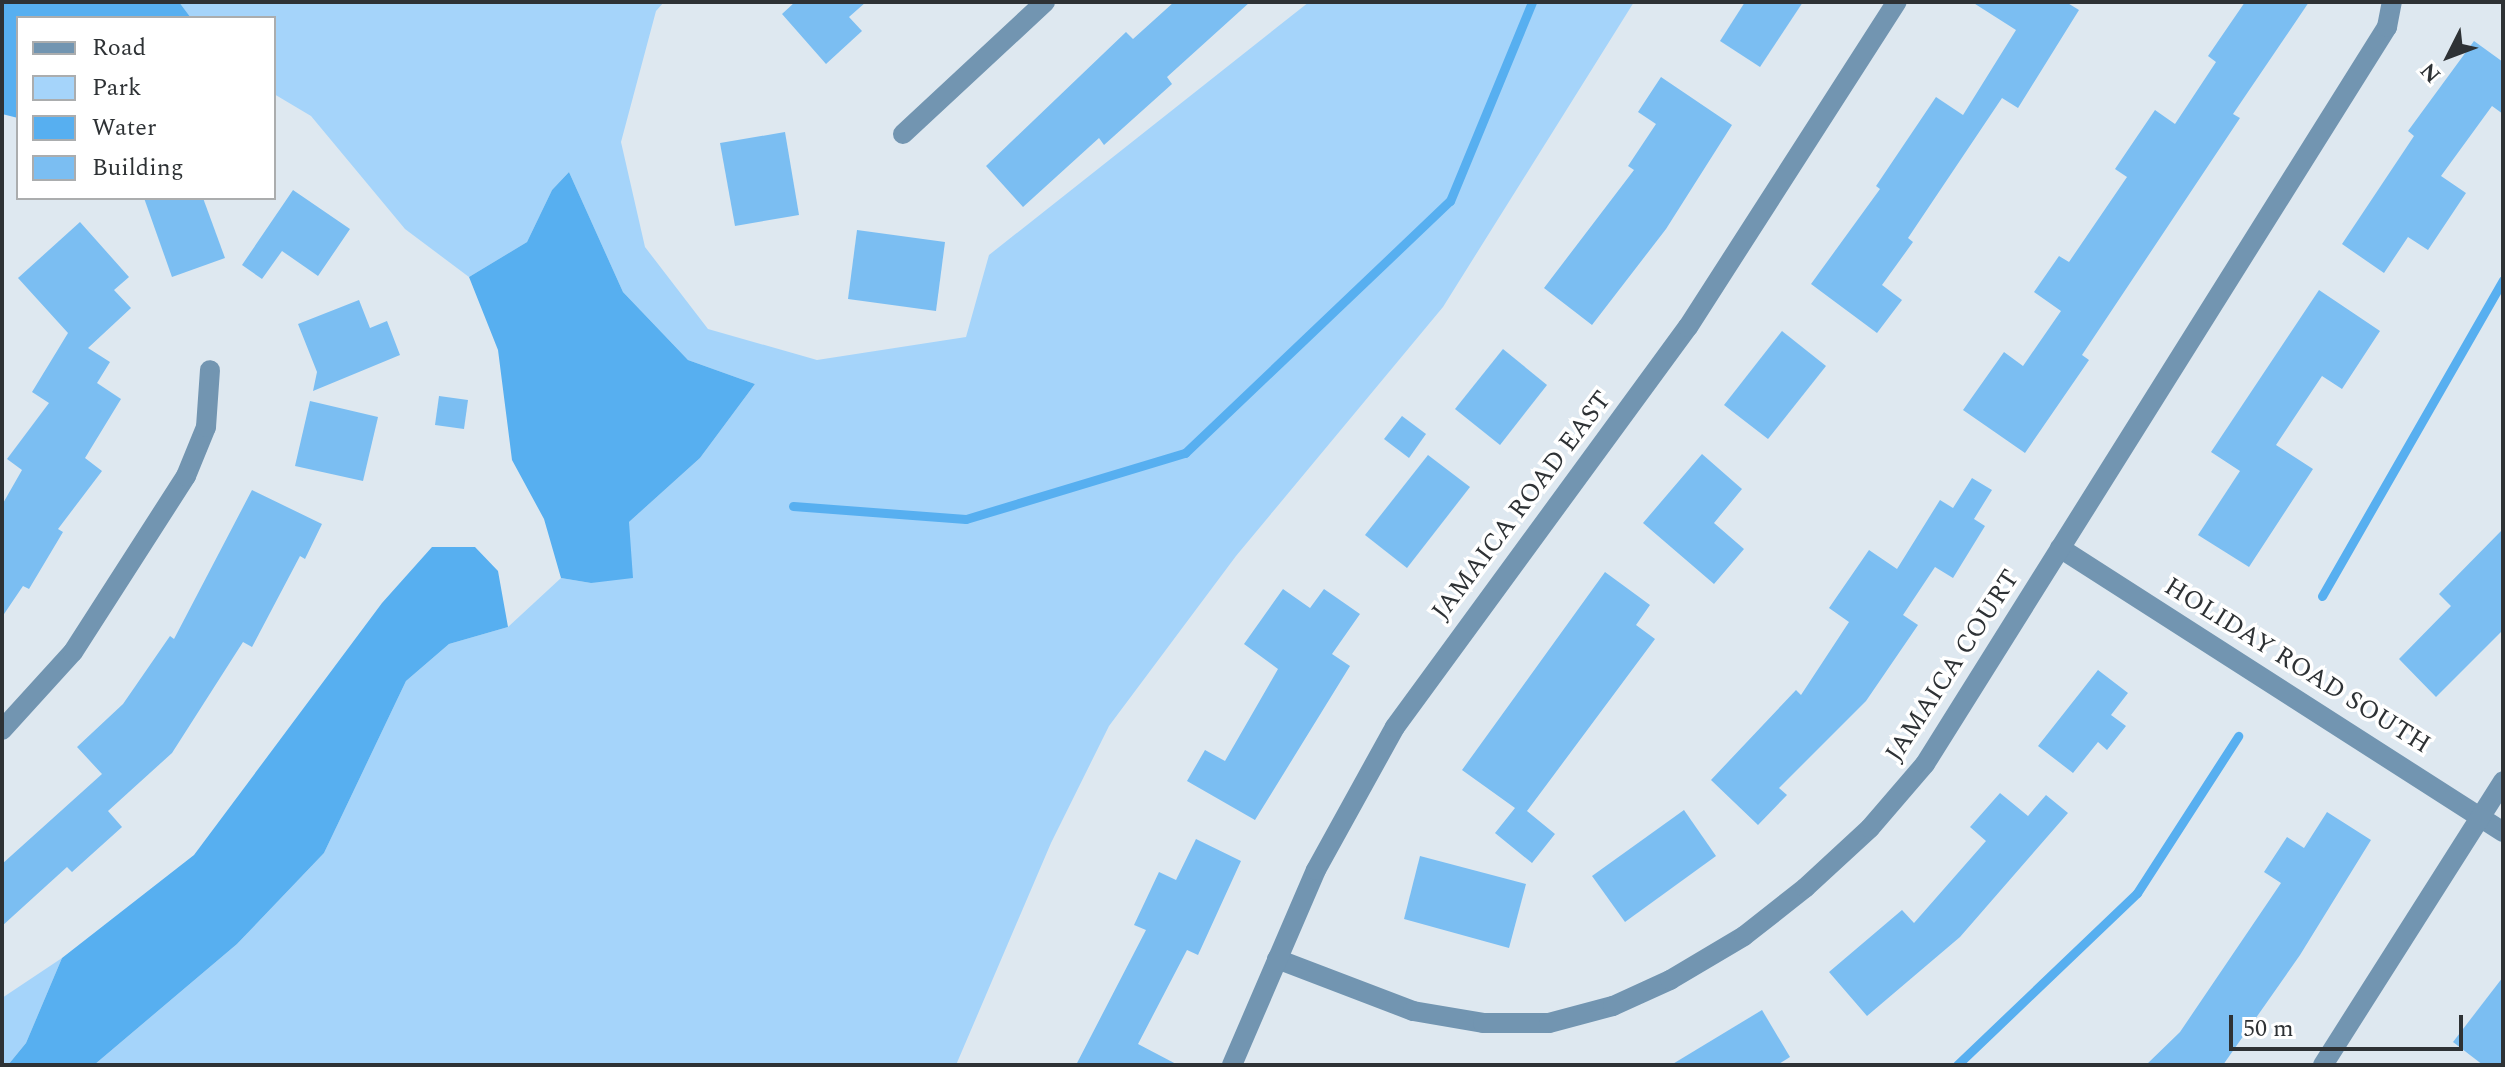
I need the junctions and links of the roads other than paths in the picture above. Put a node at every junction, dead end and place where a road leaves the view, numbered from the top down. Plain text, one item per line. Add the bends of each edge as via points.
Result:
1 (1045, 2) edge
2 (1897, 2) edge
3 (2392, 2) edge
4 (903, 134) dead end
5 (210, 370) dead end
6 (2060, 548) junction
7 (2, 730) edge
8 (2503, 781) edge
9 (2483, 814) junction
10 (2503, 832) edge
11 (1277, 959) junction
12 (1232, 1065) edge
13 (2323, 1065) edge

1 - 4 street
2 - 11 street, JAMAICA ROAD EAST via 1688,327 1395,727 1351,799
3 - 6 street, JAMAICA COURT via 2387,27
5 - 7 street via 206,427 186,476 73,652
6 - 9 street, HOLIDAY ROAD SOUTH
6 - 11 street, JAMAICA COURT via 1925,764 1870,828 1744,936 1670,980 1613,1006 1549,1023 1483,1023 1413,1011
8 - 9 street
9 - 10 street, HOLIDAY ROAD SOUTH
9 - 13 street
11 - 12 street, JAMAICA ROAD EAST

